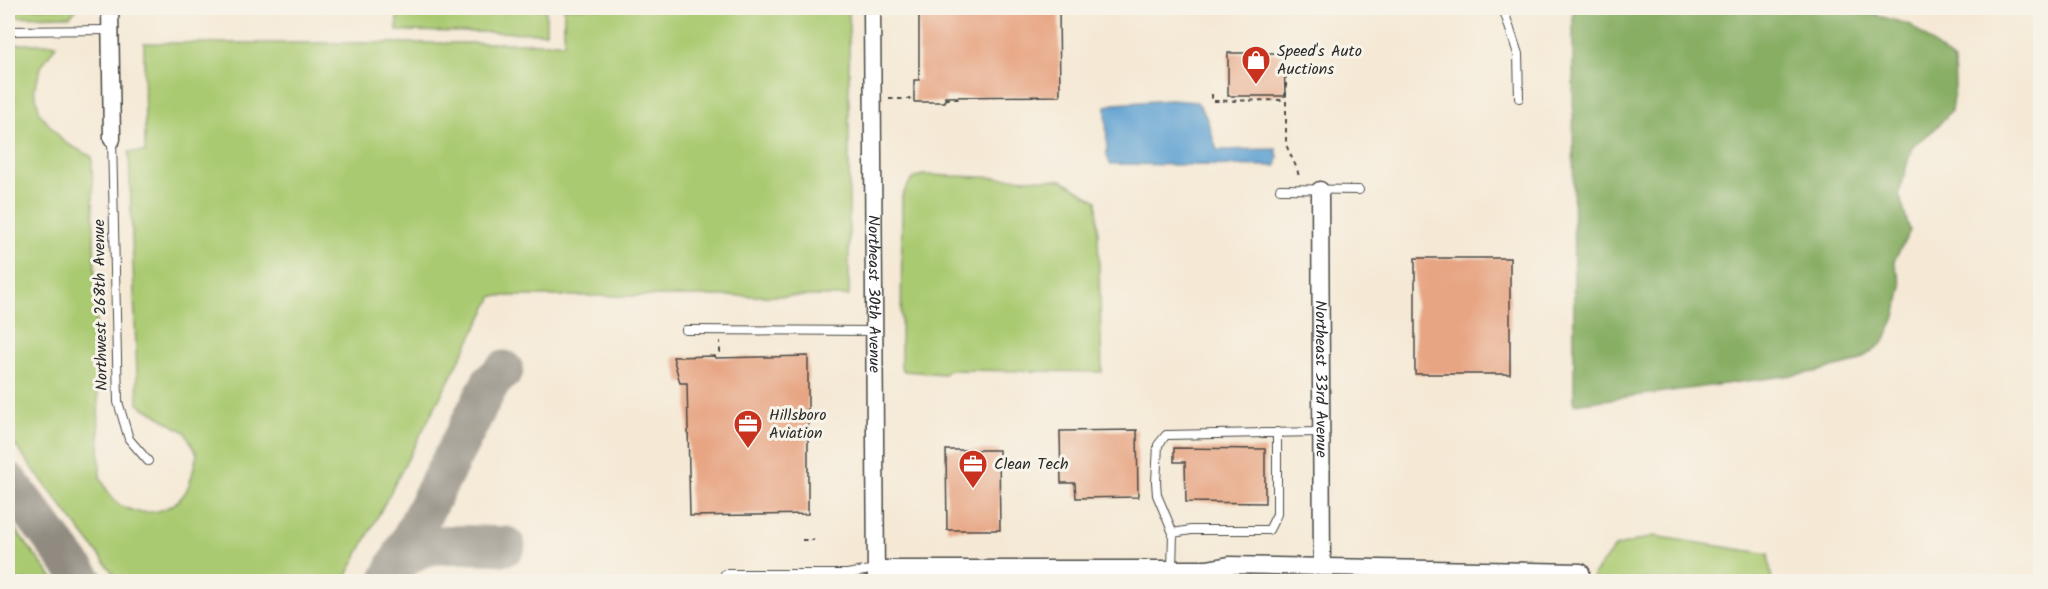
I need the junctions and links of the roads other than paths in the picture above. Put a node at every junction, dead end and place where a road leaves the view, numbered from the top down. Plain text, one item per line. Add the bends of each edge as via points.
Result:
1 (110, 8) edge
2 (872, 8) edge
3 (1503, 8) edge
4 (110, 30) junction
5 (8, 31) edge
6 (1519, 98) dead end
7 (112, 139) joint
8 (1280, 189) dead end
9 (1320, 190) junction
10 (1359, 190) dead end
11 (686, 330) dead end
12 (874, 332) junction
13 (1277, 432) junction
14 (1321, 432) junction
15 (148, 461) dead end
16 (1173, 533) junction
17 (1322, 567) junction
18 (1172, 569) junction
19 (1581, 572) dead end
20 (725, 574) dead end
21 (876, 575) edge

1 - 4 street
2 - 12 street, Northeast 30th Avenue
3 - 6 lane via 1518,54
4 - 5 lane
4 - 7 street
7 - 15 lane, Northwest 268th Avenue via 118,402 129,439
8 - 9 lane
9 - 10 lane
9 - 14 street, Northeast 33rd Avenue
11 - 12 lane
12 - 21 street, Northeast 30th Avenue
13 - 14 lane
13 - 16 lane via 1277,514 1269,530
13 - 16 lane via 1166,435 1158,445 1156,482 1157,495
14 - 17 street, Northeast 33rd Avenue
16 - 18 lane
17 - 18 street via 1229,565
17 - 19 street
18 - 21 street
20 - 21 lane

